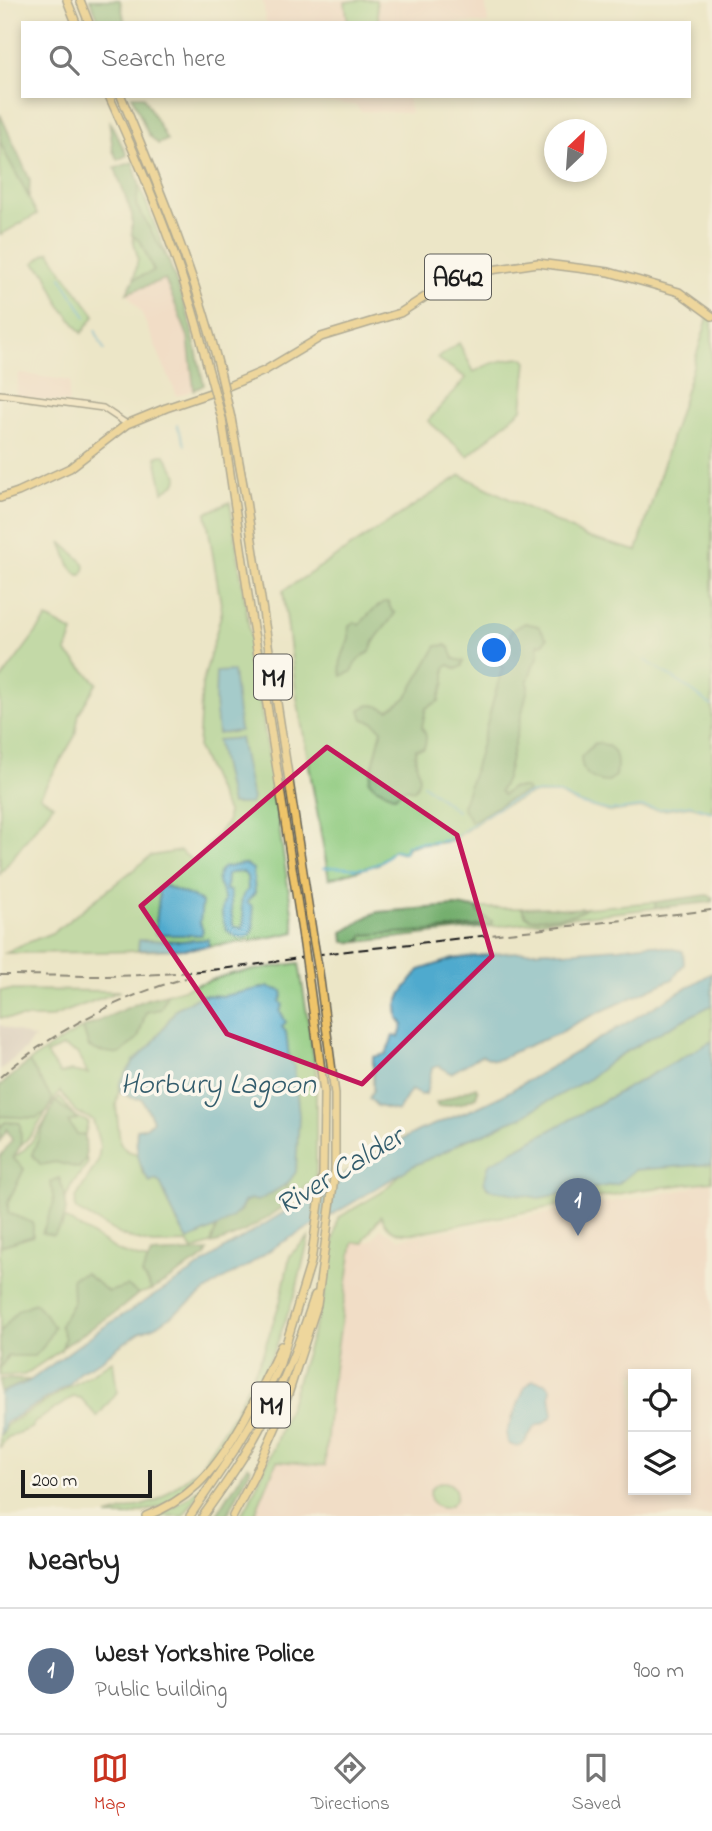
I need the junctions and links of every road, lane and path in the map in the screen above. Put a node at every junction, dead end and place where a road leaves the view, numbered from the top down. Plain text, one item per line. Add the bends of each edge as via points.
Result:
1 (66, 0) edge
2 (80, 0) edge
3 (75, 21) edge
4 (88, 21) edge
5 (109, 98) edge
6 (122, 98) edge
7 (712, 316) edge
8 (0, 394) edge
9 (127, 424) junction
10 (0, 498) edge
11 (318, 1284) junction
12 (296, 1315) junction
13 (146, 1516) edge
14 (190, 1516) edge
15 (203, 1516) edge
16 (233, 1516) edge

1 - 3 highway
2 - 4 highway
5 - 12 highway, M1, bridge via 166,232 222,419 303,938 324,1092 323,1174 314,1246
6 - 11 highway, M1, bridge via 175,227 210,330 232,418 246,502 335,1094 335,1170
7 - 9 highway, A642 via 679,292 609,272 538,263 502,267 460,276 400,313 321,337 264,371
8 - 9 main road via 103,408
9 - 10 highway, A642 via 70,468
11 - 15 highway, M1 via 265,1420
11 - 16 highway via 317,1305 282,1413
12 - 13 highway via 259,1392 212,1470 166,1508
12 - 14 highway, M1 via 279,1367 256,1415

